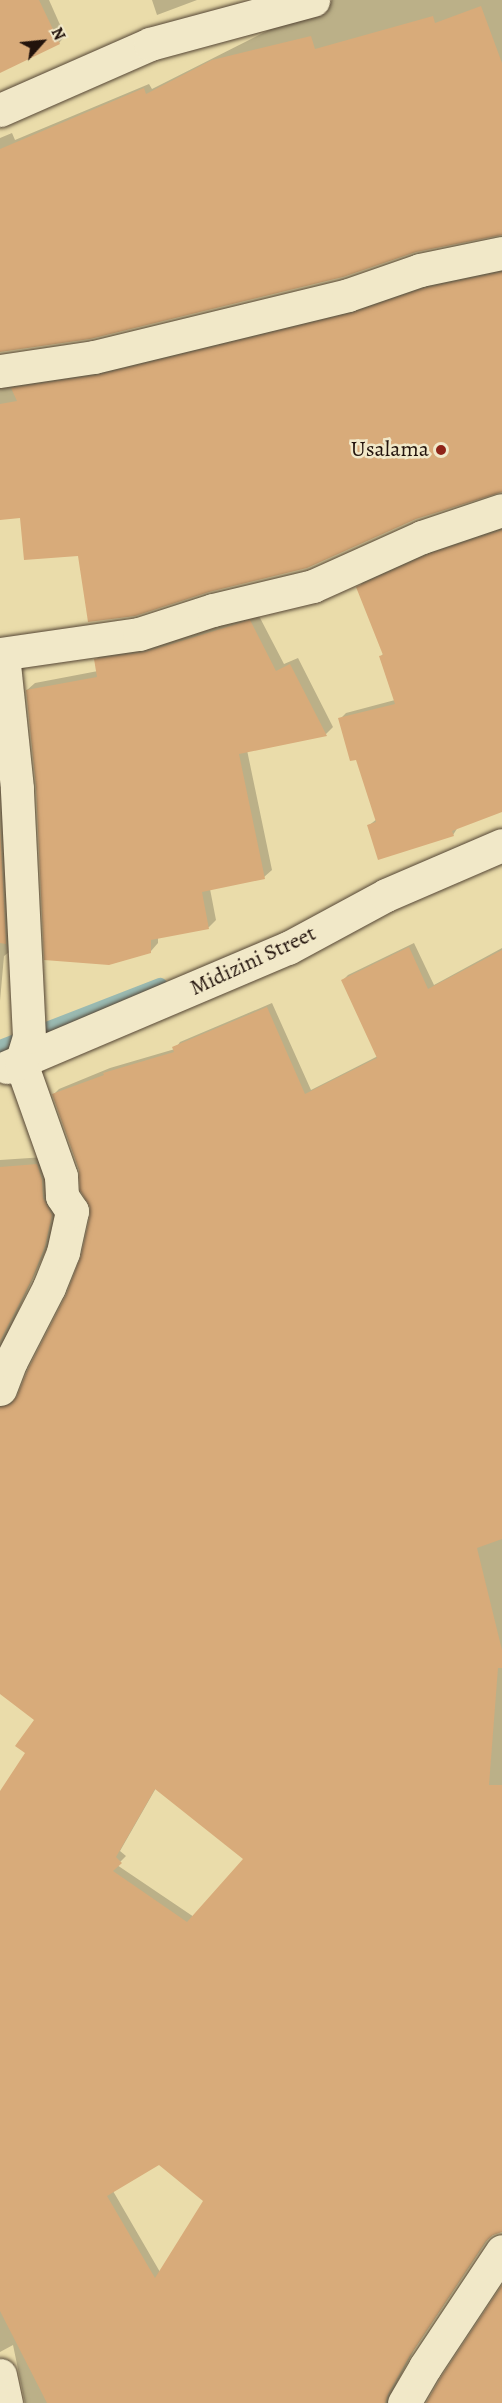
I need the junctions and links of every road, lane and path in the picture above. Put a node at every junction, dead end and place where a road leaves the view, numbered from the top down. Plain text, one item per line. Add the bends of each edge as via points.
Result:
1 (313, 0) edge
2 (0, 110) edge
3 (502, 254) edge
4 (0, 371) edge
5 (502, 510) edge
6 (2, 654) edge
7 (502, 845) edge
8 (10, 1066) edge
9 (0, 1389) edge
10 (502, 2251) edge
11 (0, 2375) edge
12 (6, 2403) edge
13 (404, 2403) edge

1 - 2 street via 150,44
3 - 4 street via 420,270 348,296 94,357
5 - 6 street via 422,537 313,586 213,610 139,634
6 - 8 street via 16,788 29,1037
7 - 8 street, Midizini Street via 386,895 288,948
8 - 9 street via 61,1176 62,1196 72,1211 63,1252 49,1287 10,1361
10 - 13 street
11 - 12 street

